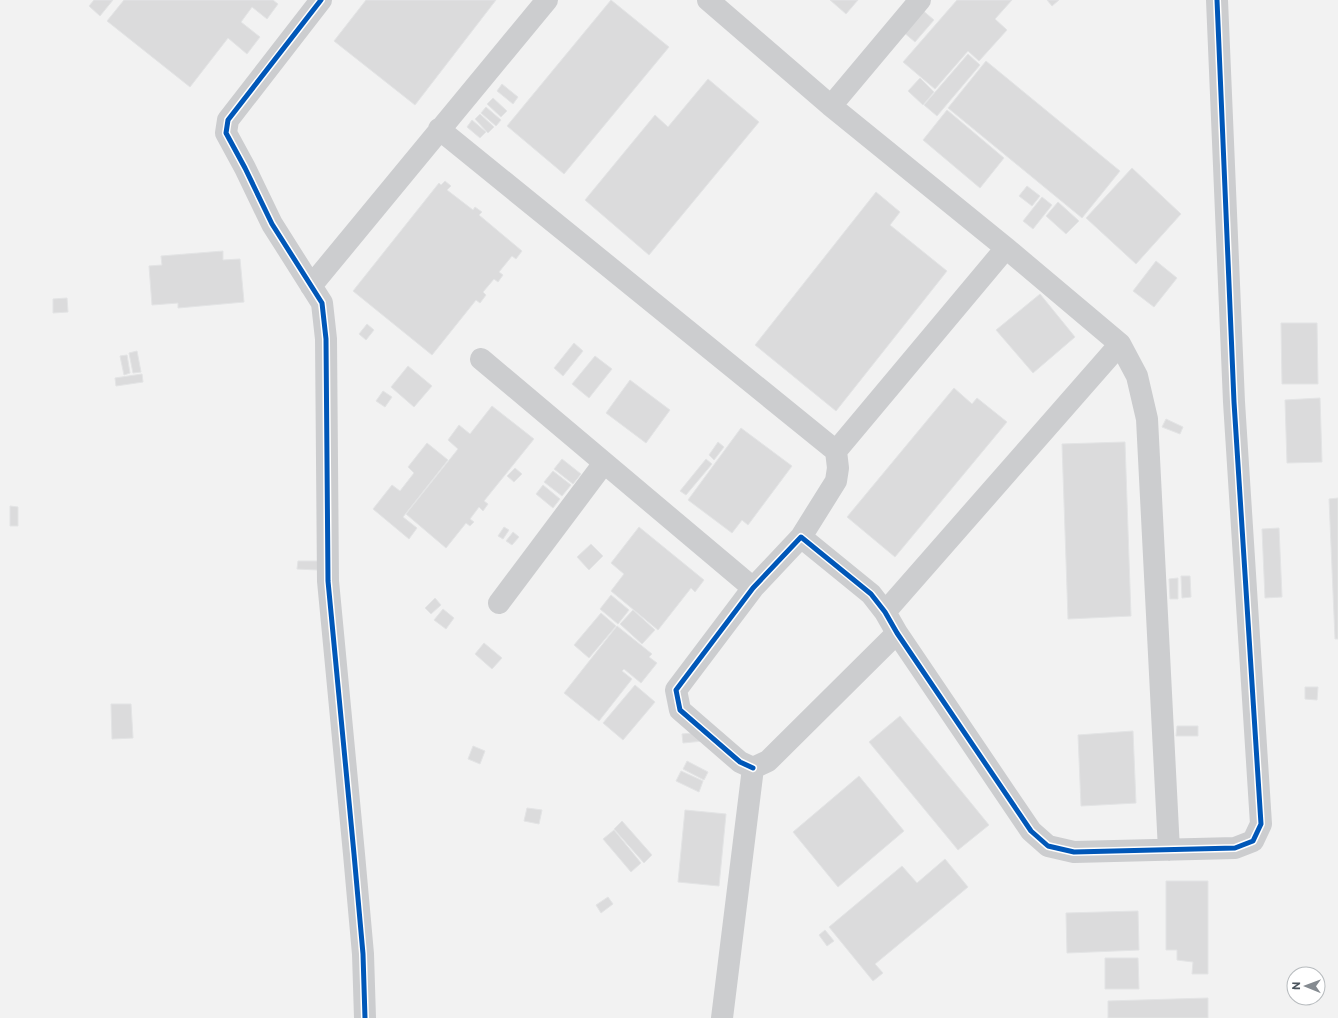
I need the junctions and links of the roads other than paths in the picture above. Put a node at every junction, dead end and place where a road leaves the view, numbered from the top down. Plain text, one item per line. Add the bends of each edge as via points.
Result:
1 (321, 0) edge
2 (547, 0) edge
3 (708, 0) edge
4 (920, 0) edge
5 (1217, 0) edge
6 (832, 106) junction
7 (439, 129) junction
8 (1006, 248) junction
9 (311, 286) junction
10 (1120, 344) junction
11 (481, 359) dead end
12 (836, 451) junction
13 (604, 463) junction
14 (801, 537) junction
15 (753, 588) junction
16 (499, 603) dead end
17 (885, 612) junction
18 (897, 633) junction
19 (753, 768) junction
20 (1169, 850) junction
21 (366, 1018) edge
22 (722, 1018) edge

1 - 9 street via 228,120 226,133 272,224
2 - 7 street
3 - 6 street
4 - 6 street
5 - 20 street via 1234,402 1261,824 1253,841 1235,848
6 - 8 street
7 - 9 street
7 - 12 street
8 - 10 street
8 - 12 street
9 - 21 street via 322,303 326,339 328,581 363,954
10 - 17 street
10 - 20 street via 1137,376 1147,419
11 - 13 street
12 - 14 street via 836,481
13 - 15 street
13 - 16 street
14 - 15 street
14 - 17 street via 871,594
15 - 19 street via 676,690 680,710 740,762
17 - 18 street
18 - 19 street via 768,761
18 - 20 street via 1031,831 1048,846 1074,852
19 - 22 street

